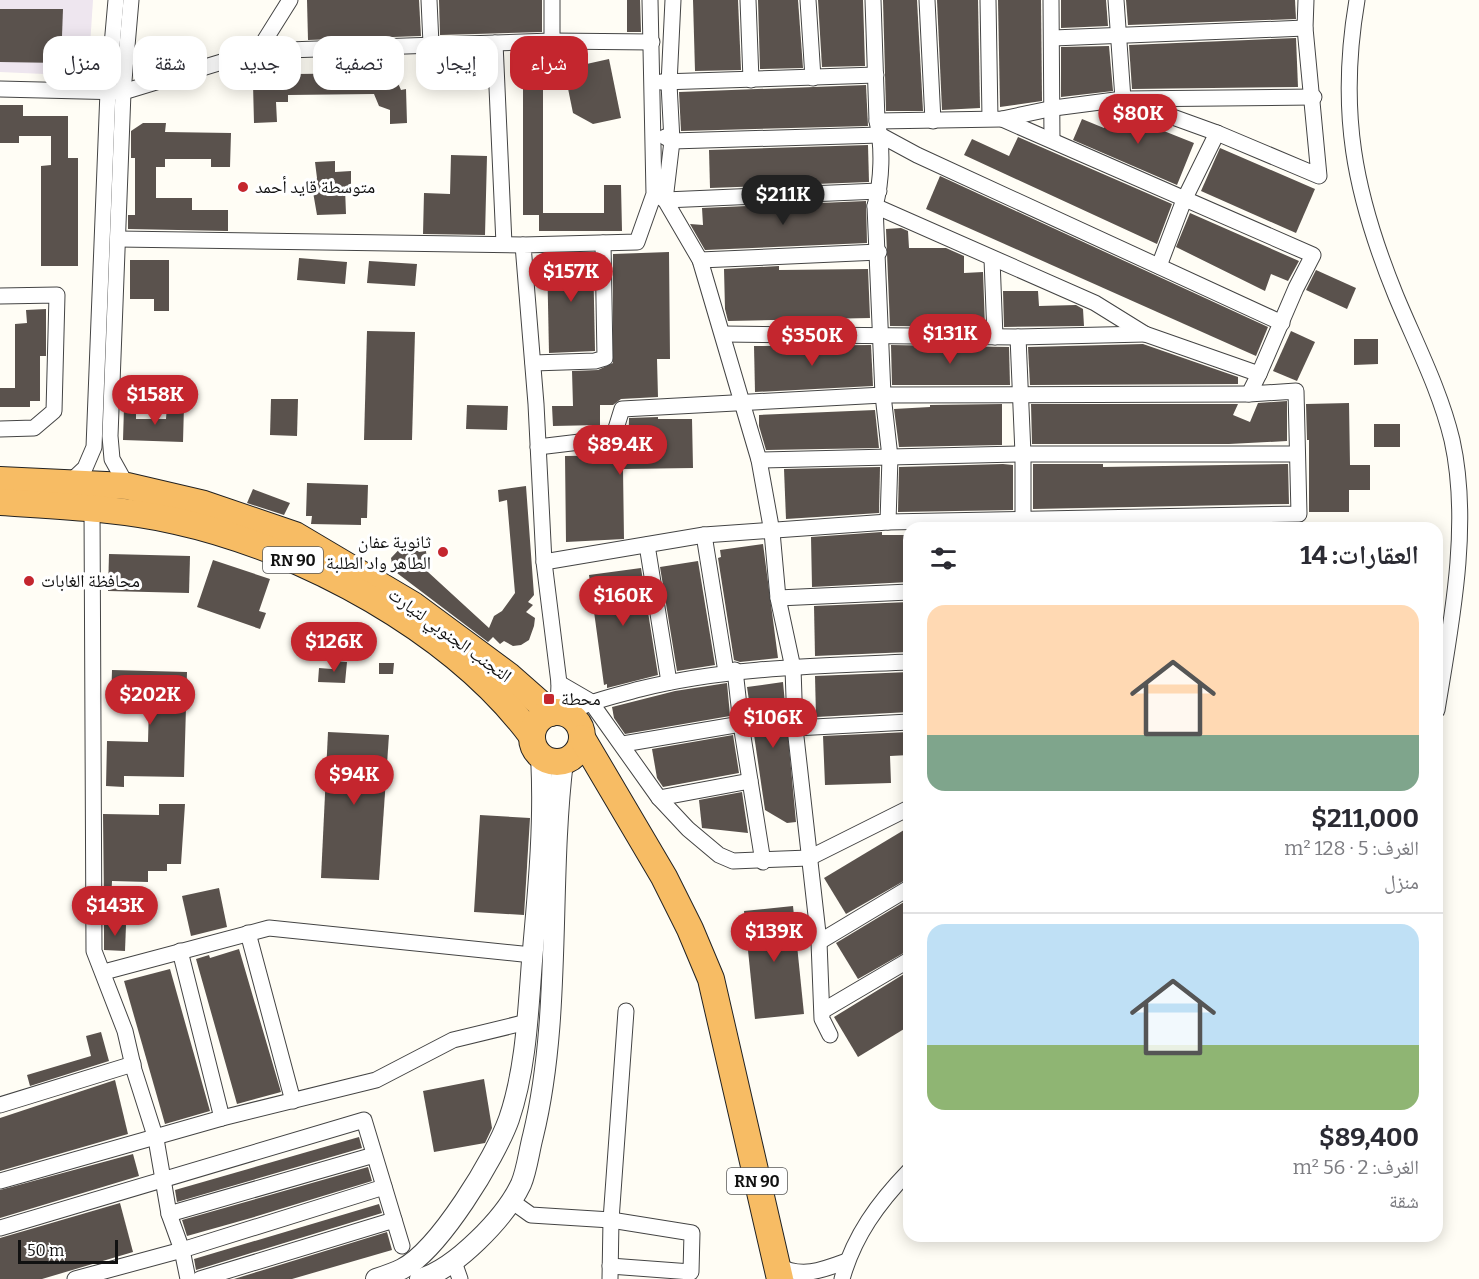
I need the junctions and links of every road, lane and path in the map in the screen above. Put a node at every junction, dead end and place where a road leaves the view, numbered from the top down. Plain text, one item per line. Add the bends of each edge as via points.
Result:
1 (116, 0) edge
2 (131, 0) edge
3 (290, 0) edge
4 (429, 0) edge
5 (552, 0) edge
6 (650, 0) edge
7 (673, 0) edge
8 (748, 0) edge
9 (808, 0) edge
10 (873, 0) edge
11 (927, 0) edge
12 (988, 0) edge
13 (1051, 0) edge
14 (1116, 0) edge
15 (1306, 0) edge
16 (1358, 0) edge
17 (1305, 28) junction
18 (267, 36) edge
19 (431, 36) edge
20 (552, 36) edge
21 (1118, 36) junction
22 (1053, 38) junction
23 (588, 41) edge
24 (652, 42) junction
25 (416, 45) edge
26 (301, 49) edge
27 (219, 62) edge
28 (876, 75) junction
29 (813, 78) junction
30 (651, 80) junction
31 (751, 80) junction
32 (669, 84) junction
33 (0, 89) edge
34 (497, 90) edge
35 (116, 91) junction
36 (1314, 97) junction
37 (1123, 99) junction
38 (1054, 108) junction
39 (996, 119) junction
40 (933, 121) junction
41 (653, 128) junction
42 (878, 128) junction
43 (1217, 133) junction
44 (1052, 140) junction
45 (672, 141) junction
46 (879, 191) junction
47 (660, 197) junction
48 (1184, 200) junction
49 (875, 206) junction
50 (118, 239) junction
51 (603, 243) junction
52 (504, 244) junction
53 (523, 245) junction
54 (879, 252) junction
55 (992, 259) junction
56 (700, 260) junction
57 (1159, 266) junction
58 (0, 296) edge
59 (1282, 323) junction
60 (723, 333) junction
61 (1145, 334) junction
62 (883, 337) junction
63 (995, 337) junction
64 (1018, 338) junction
65 (533, 363) junction
66 (1260, 374) junction
67 (1249, 394) junction
68 (1020, 395) junction
69 (883, 396) junction
70 (744, 401) junction
71 (0, 429) edge
72 (538, 447) junction
73 (1023, 454) junction
74 (1297, 454) junction
75 (890, 457) junction
76 (759, 460) junction
77 (0, 480) edge
78 (68, 484) junction
79 (127, 486) junction
80 (0, 502) edge
81 (92, 508) junction
82 (888, 522) junction
83 (1015, 522) edge
84 (1194, 522) edge
85 (903, 523) edge
86 (771, 532) junction
87 (704, 535) junction
88 (647, 544) junction
89 (544, 562) junction
90 (903, 592) edge
91 (778, 598) junction
92 (903, 662) edge
93 (793, 668) junction
94 (730, 671) junction
95 (1443, 675) edge
96 (669, 682) junction
97 (559, 683) junction
98 (590, 701) junction
99 (558, 713) junction
100 (903, 722) edge
101 (741, 724) junction
102 (795, 728) junction
103 (623, 744) junction
104 (557, 750) junction
105 (750, 781) junction
106 (658, 798) junction
107 (903, 811) edge
108 (809, 858) junction
109 (763, 862) junction
110 (903, 892) edge
111 (248, 933) junction
112 (819, 942) junction
113 (180, 951) junction
114 (532, 955) junction
115 (903, 964) edge
116 (104, 972) junction
117 (824, 1010) junction
118 (626, 1011) dead end
119 (527, 1022) junction
120 (830, 1035) dead end
121 (133, 1064) junction
122 (293, 1101) junction
123 (0, 1105) edge
124 (222, 1118) junction
125 (156, 1139) junction
126 (374, 1155) junction
127 (903, 1178) edge
128 (0, 1181) edge
129 (162, 1181) junction
130 (384, 1187) junction
131 (510, 1200) junction
132 (169, 1214) junction
133 (394, 1220) junction
134 (611, 1220) junction
135 (0, 1228) edge
136 (402, 1246) dead end
137 (182, 1250) junction
138 (847, 1261) junction
139 (457, 1271) edge
140 (610, 1272) edge
141 (774, 1274) edge
142 (75, 1279) edge
143 (188, 1279) edge
144 (200, 1279) edge
145 (376, 1279) edge
146 (420, 1279) edge
147 (842, 1279) edge

1 - 35 street
2 - 35 street
3 - 18 street
4 - 19 street
5 - 20 street
6 - 24 street
7 - 32 street
8 - 31 street
9 - 29 street
10 - 28 street
11 - 40 street
12 - 39 street
13 - 22 street
14 - 21 street
15 - 17 street
16 - 95 street via 1348,100 1354,162 1384,264 1439,397 1457,476 1456,564
17 - 21 street
17 - 36 street
21 - 22 street
21 - 37 street
22 - 38 street
23 - 24 street
24 - 30 street
25 - 26 street
27 - 35 street
28 - 29 street
28 - 42 street
29 - 31 street
30 - 32 street
30 - 41 street
31 - 32 street
32 - 45 street
33 - 35 street
34 - 52 street
35 - 50 street
35 - 78 street via 94,447 85,468
36 - 37 street
36 - 43 street via 1319,176
37 - 38 street
37 - 43 street
38 - 39 street
38 - 44 street
39 - 40 street
39 - 44 street
40 - 42 street
41 - 45 street
41 - 47 street
42 - 45 street
42 - 46 street
42 - 57 street via 927,160
43 - 48 street
44 - 48 street
45 - 47 street
46 - 47 street
46 - 49 street
47 - 51 street via 638,242
47 - 56 street
48 - 57 street
48 - 59 street via 1313,255
49 - 54 street
49 - 55 street
50 - 52 street
50 - 79 street via 110,444 115,466
51 - 53 street
51 - 65 street via 605,358
52 - 53 street
53 - 65 street
54 - 56 street
54 - 62 street
55 - 61 street via 1095,303
55 - 63 street
56 - 60 street
57 - 59 street
58 - 71 street via 57,295 54,411 34,429
59 - 66 street
60 - 62 street
60 - 70 street
61 - 64 street
61 - 66 street
62 - 63 street
62 - 69 street
63 - 64 street
64 - 68 street
65 - 72 street
66 - 67 street
67 - 68 street
67 - 74 street via 1296,391
68 - 69 street
68 - 73 street
69 - 70 street
69 - 75 street
70 - 72 street via 622,409 613,438
70 - 76 street
72 - 89 street
73 - 74 street
73 - 75 street
73 - 83 street
74 - 84 street via 1299,514
75 - 76 street
75 - 82 street
76 - 86 street
77 - 78 highway, التجنب الجنوبي لتيارت / RN 90
78 - 79 highway, التجنب الجنوبي لتيارت / RN 90
79 - 99 highway, التجنب الجنوبي لتيارت / RN 90 via 204,504 295,535 413,605
80 - 81 highway, التجنب الجنوبي لتيارت / RN 90
81 - 104 highway, التجنب الجنوبي لتيارت / RN 90 via 212,530 312,567 358,591 453,656
81 - 116 street via 94,951
82 - 85 street
82 - 86 street
86 - 87 street
86 - 91 street
87 - 88 street
87 - 94 street
88 - 89 street
88 - 96 street
89 - 97 street
90 - 91 street
91 - 93 street
92 - 93 street
93 - 94 street
93 - 102 street
94 - 96 street
94 - 101 street
96 - 98 street
97 - 98 street
97 - 99 street
98 - 99 street
98 - 103 street
99 - 104 highway via 540,719
99 - 104 highway, التجنب الجنوبي لتيارت via 578,723
100 - 102 street
101 - 103 street
101 - 105 street
102 - 108 street
103 - 106 street
104 - 114 street via 542,819
104 - 131 street via 547,1052 521,1184
104 - 141 highway, RN 90 via 623,811 651,853 711,979
105 - 106 street
105 - 109 street
106 - 109 street via 719,855 733,861
107 - 108 street
108 - 109 street
108 - 112 street
110 - 112 street
111 - 113 street
111 - 114 street via 269,928
111 - 122 street
112 - 117 street
113 - 116 street
113 - 124 street
114 - 119 street
115 - 117 street
116 - 121 street
117 - 120 street via 822,1019
118 - 134 street
119 - 122 street via 453,1040 376,1080
119 - 145 street via 509,1119 480,1178 421,1254 403,1269
121 - 123 street
121 - 125 street
122 - 124 street
124 - 125 street
125 - 128 street
125 - 129 street
126 - 129 street via 364,1120
126 - 130 street
126 - 132 street
127 - 138 street via 871,1215
129 - 132 street
129 - 135 street
130 - 133 street
130 - 137 street
131 - 134 street via 531,1215
131 - 139 street
132 - 137 street
133 - 136 street
133 - 144 street
134 - 140 street
134 - 140 street via 692,1233 691,1272
137 - 142 street
137 - 143 street
138 - 141 street via 802,1275 784,1271
138 - 147 street
139 - 146 street

